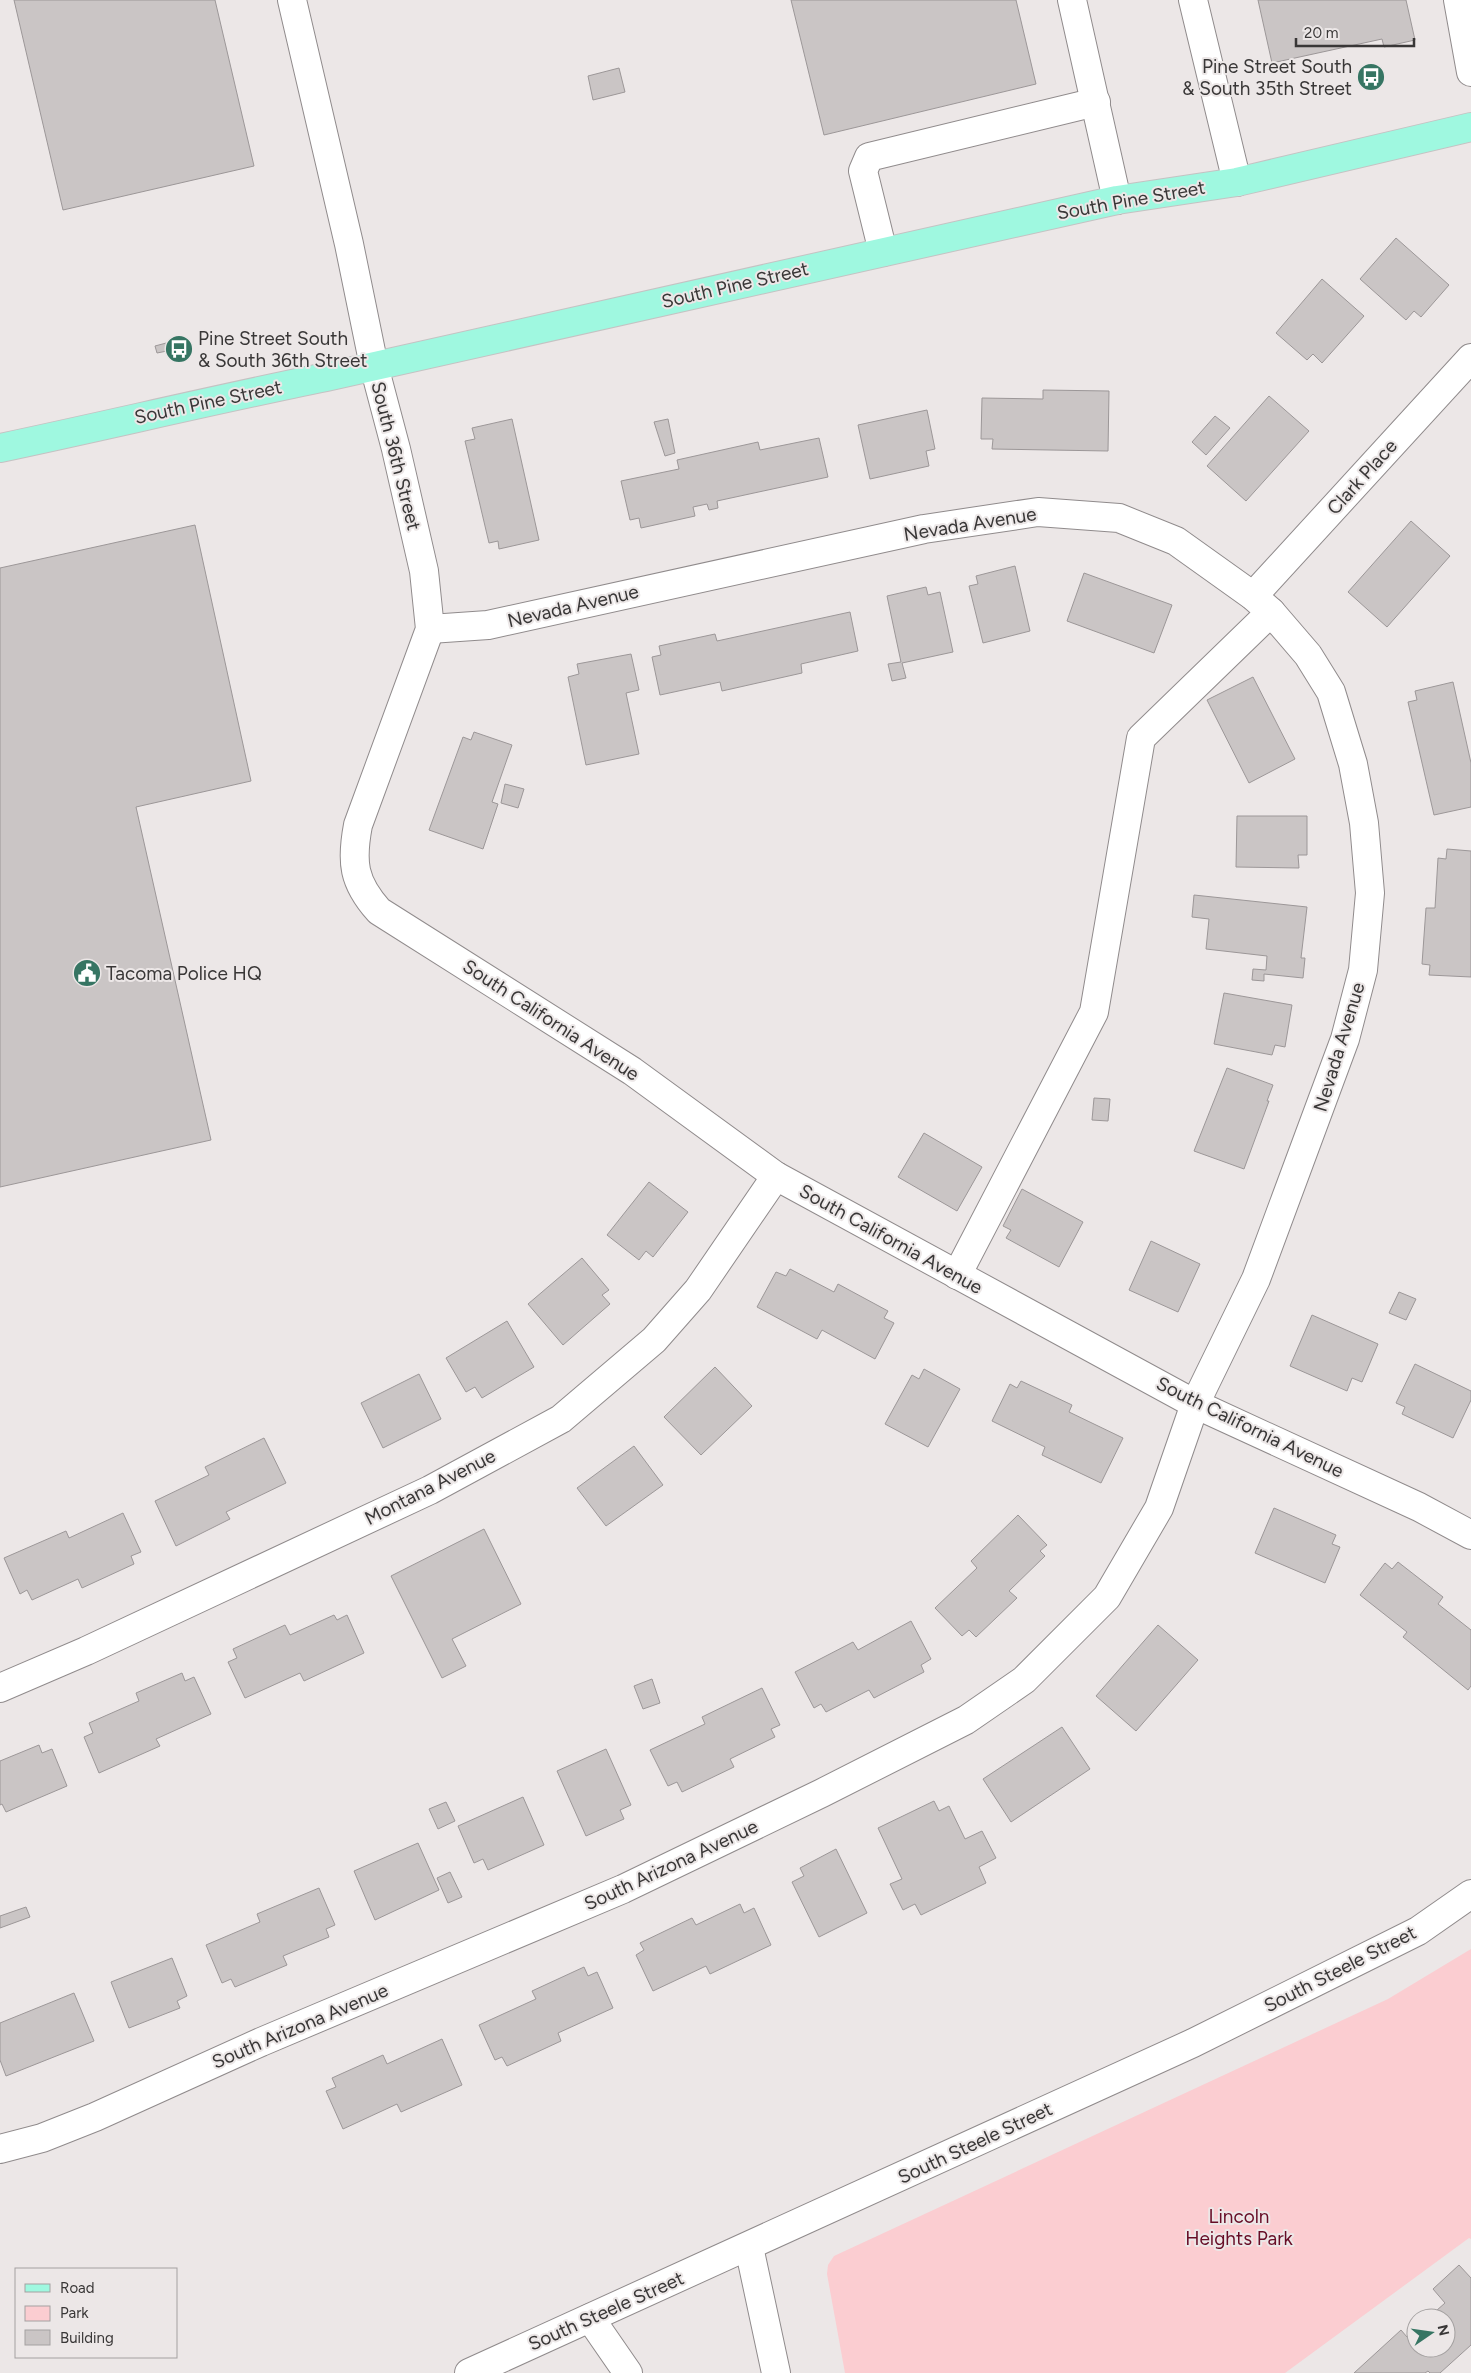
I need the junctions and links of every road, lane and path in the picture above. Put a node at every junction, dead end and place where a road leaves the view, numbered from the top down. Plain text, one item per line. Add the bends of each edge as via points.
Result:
1 (292, 0) edge
2 (1072, 0) edge
3 (1193, 0) edge
4 (1458, 0) edge
5 (1471, 72) edge
6 (1096, 102) junction
7 (1471, 127) edge
8 (1237, 182) junction
9 (1117, 200) junction
10 (884, 252) junction
11 (1471, 358) edge
12 (374, 366) junction
13 (0, 448) edge
14 (1262, 604) junction
15 (430, 629) junction
16 (356, 876) joint
17 (776, 1176) junction
18 (957, 1275) junction
19 (1195, 1404) junction
20 (1471, 1535) edge
21 (0, 1688) edge
22 (1471, 1894) edge
23 (0, 2149) edge
24 (749, 2247) junction
25 (590, 2318) junction
26 (469, 2373) edge
27 (628, 2373) edge
28 (776, 2373) edge

1 - 12 street, South 36th Street
2 - 6 street
3 - 8 street
4 - 5 street
6 - 9 street
6 - 10 street via 869,156 863,171
7 - 8 main road, South Pine Street
8 - 9 main road, South Pine Street
9 - 10 main road, South Pine Street
10 - 12 main road, South Pine Street
11 - 14 street, Clark Place
12 - 13 main road, South Pine Street
12 - 15 street, South 36th Street via 424,571
14 - 15 street, Nevada Avenue via 1176,541 1119,518 1038,512 924,529 488,625
14 - 18 street, Clark Place via 1140,738 1094,1012
14 - 19 street, Nevada Avenue via 1308,655 1331,692 1353,764 1364,823 1370,893 1363,970 1345,1039 1259,1270
15 - 16 street, South 36th Street via 358,825 354,846
16 - 17 street, South California Avenue via 380,911 632,1071
17 - 18 street, South California Avenue
17 - 21 street, Montana Avenue via 698,1290 654,1340 561,1419 430,1490 86,1652
18 - 19 street, South California Avenue
19 - 20 street, South California Avenue via 1419,1507
19 - 23 street, South Arizona Avenue via 1159,1508 1107,1598 1024,1680 966,1720 623,1890 261,2042 95,2117 42,2138
22 - 24 street, South Steele Street via 1418,1931 1193,2043
24 - 25 street, South Steele Street
24 - 28 street
25 - 26 street, South Steele Street
25 - 27 street

